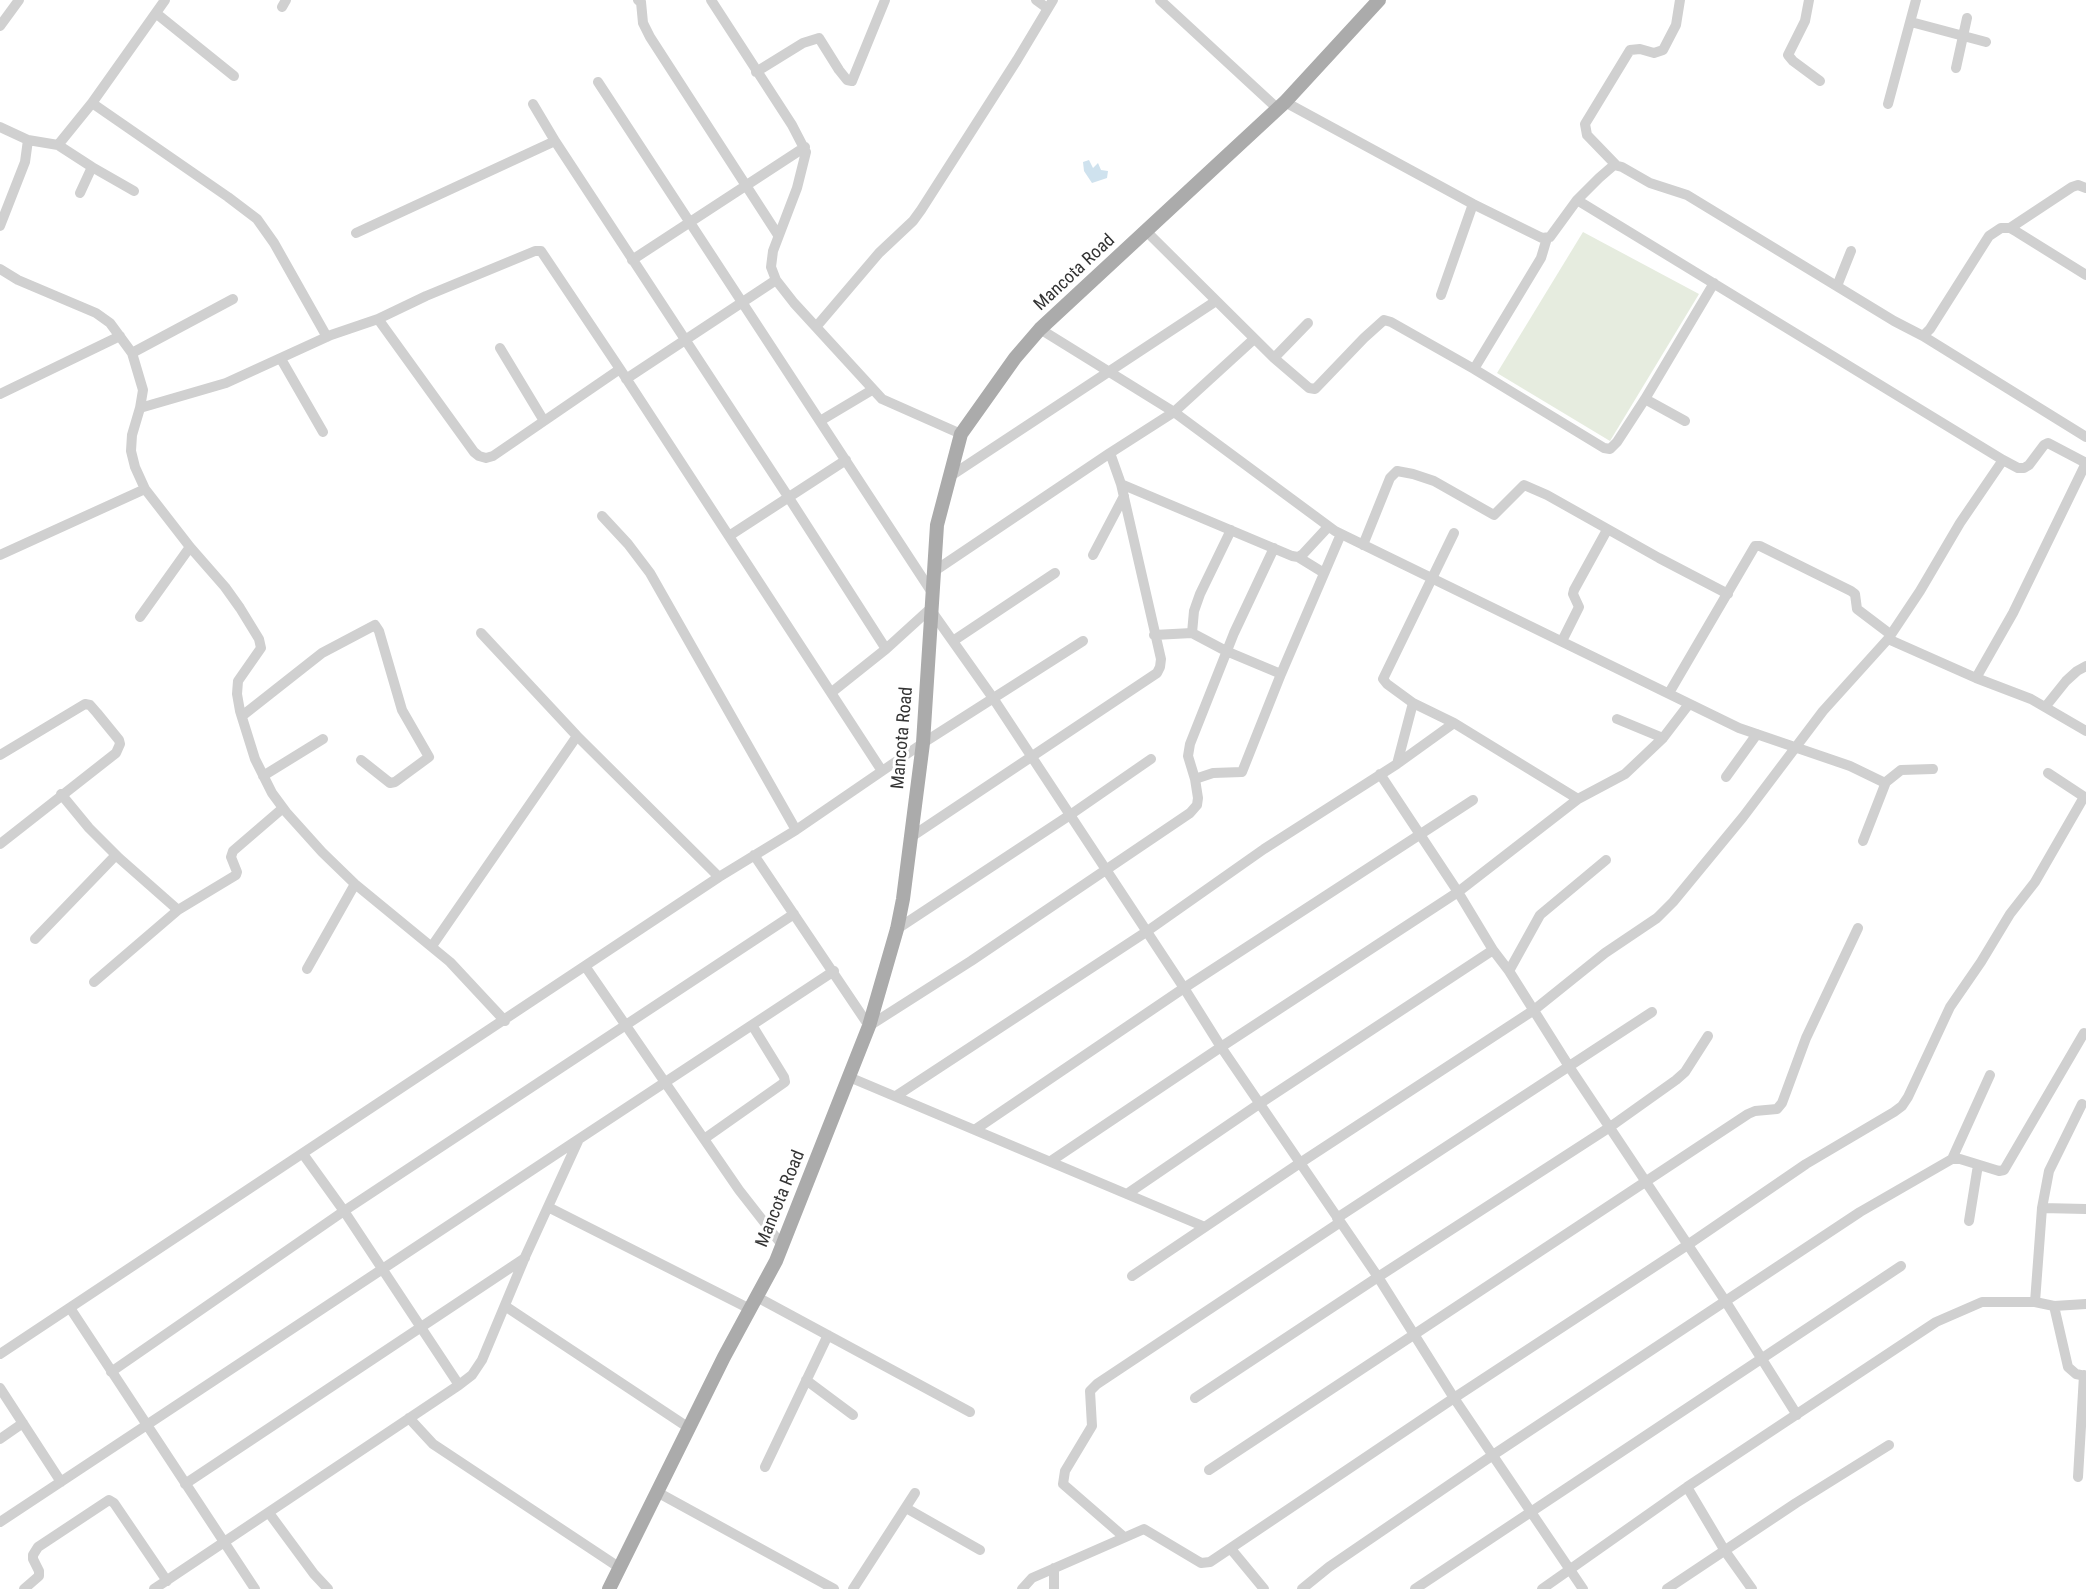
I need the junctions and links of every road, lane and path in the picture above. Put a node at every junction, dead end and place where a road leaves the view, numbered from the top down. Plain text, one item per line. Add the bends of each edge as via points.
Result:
1 (19, 0) edge
2 (165, 0) edge
3 (640, 0) edge
4 (711, 0) edge
5 (885, 0) edge
6 (1036, 0) edge
7 (1160, 0) edge
8 (1379, 0) edge
9 (1680, 0) edge
10 (1809, 0) edge
11 (1916, 0) edge
12 (1050, 4) edge
13 (157, 14) junction
14 (1967, 18) dead end
15 (1911, 22) junction
16 (0, 26) edge
17 (1963, 36) junction
18 (1986, 42) dead end
19 (1956, 68) dead end
20 (756, 72) junction
21 (234, 76) dead end
22 (1820, 81) dead end
23 (598, 82) dead end
24 (92, 103) junction
25 (532, 104) dead end
26 (1888, 104) dead end
27 (1282, 105) junction
28 (0, 126) edge
29 (28, 140) junction
30 (555, 141) junction
31 (58, 145) junction
32 (805, 147) junction
33 (1616, 165) junction
34 (92, 167) junction
35 (745, 185) junction
36 (2086, 188) edge
37 (135, 191) dead end
38 (80, 193) dead end
39 (1577, 200) junction
40 (1473, 204) junction
41 (688, 223) junction
42 (0, 226) edge
43 (2010, 228) junction
44 (1146, 231) junction
45 (356, 233) dead end
46 (778, 235) junction
47 (1547, 238) junction
48 (1851, 251) dead end
49 (632, 260) junction
50 (0, 269) edge
51 (2086, 275) edge
52 (776, 279) junction
53 (1714, 283) junction
54 (1837, 286) junction
55 (1441, 296) dead end
56 (233, 299) dead end
57 (1216, 301) junction
58 (742, 302) junction
59 (378, 319) junction
60 (1308, 323) dead end
61 (816, 327) junction
62 (1040, 329) junction
63 (120, 336) junction
64 (1923, 336) junction
65 (327, 337) junction
66 (1254, 339) junction
67 (684, 340) junction
68 (500, 348) dead end
69 (132, 353) junction
70 (281, 358) junction
71 (1274, 358) junction
72 (620, 369) junction
73 (1474, 369) junction
74 (1110, 372) junction
75 (626, 379) junction
76 (872, 390) junction
77 (0, 394) edge
78 (1646, 399) junction
79 (140, 408) junction
80 (1174, 412) junction
81 (544, 421) junction
82 (820, 421) junction
83 (1685, 421) dead end
84 (323, 432) dead end
85 (961, 434) junction
86 (2086, 436) edge
87 (1110, 453) junction
88 (846, 460) junction
89 (2003, 460) junction
90 (2086, 463) edge
91 (949, 477) junction
92 (1121, 484) junction
93 (145, 489) junction
94 (1124, 496) junction
95 (789, 498) junction
96 (602, 516) dead end
97 (1328, 527) junction
98 (1231, 530) junction
99 (1607, 530) junction
100 (1454, 533) dead end
101 (1341, 534) junction
102 (729, 536) junction
103 (1363, 545) junction
104 (190, 547) junction
105 (1274, 548) junction
106 (0, 555) edge
107 (1093, 555) dead end
108 (1298, 557) junction
109 (933, 572) junction
110 (1055, 573) dead end
111 (1324, 573) junction
112 (1432, 578) junction
113 (931, 591) junction
114 (1728, 594) junction
115 (930, 609) junction
116 (140, 617) dead end
117 (481, 633) dead end
118 (1192, 633) junction
119 (1154, 635) junction
120 (1889, 637) junction
121 (953, 641) junction
122 (1562, 641) junction
123 (1083, 642) dead end
124 (886, 649) junction
125 (1226, 651) junction
126 (2086, 666) edge
127 (1281, 674) junction
128 (1976, 678) junction
129 (832, 692) junction
130 (1669, 693) junction
131 (993, 698) junction
132 (1413, 703) junction
133 (1689, 704) junction
134 (2046, 706) junction
135 (242, 716) junction
136 (1617, 719) dead end
137 (1454, 723) junction
138 (2086, 731) edge
139 (1757, 734) junction
140 (578, 736) junction
141 (1663, 738) junction
142 (323, 739) dead end
143 (923, 743) junction
144 (1796, 749) junction
145 (0, 755) edge
146 (1030, 758) junction
147 (1151, 759) dead end
148 (361, 760) dead end
149 (1397, 764) junction
150 (1933, 769) dead end
151 (882, 771) junction
152 (2048, 773) dead end
153 (1380, 774) junction
154 (263, 776) junction
155 (1726, 777) dead end
156 (1195, 779) junction
157 (1886, 782) junction
158 (61, 795) junction
159 (2085, 798) edge
160 (1473, 800) dead end
161 (1578, 800) junction
162 (283, 808) junction
163 (1070, 815) junction
164 (796, 830) junction
165 (1419, 835) junction
166 (911, 837) junction
167 (1863, 841) dead end
168 (0, 843) edge
169 (116, 855) junction
170 (754, 855) junction
171 (1606, 860) dead end
172 (1106, 871) junction
173 (719, 877) junction
174 (355, 884) junction
175 (1458, 892) junction
176 (178, 909) junction
177 (794, 914) junction
178 (1858, 928) dead end
179 (897, 929) junction
180 (1146, 932) junction
181 (35, 939) dead end
182 (432, 946) junction
183 (1493, 950) junction
184 (585, 966) junction
185 (307, 969) dead end
186 (834, 971) junction
187 (1509, 971) junction
188 (94, 982) dead end
189 (1184, 988) junction
190 (1534, 1010) junction
191 (1652, 1012) dead end
192 (505, 1021) junction
193 (752, 1025) junction
194 (627, 1026) junction
195 (869, 1026) junction
196 (2084, 1033) dead end
197 (1708, 1036) dead end
198 (1221, 1047) junction
199 (1570, 1068) junction
200 (1990, 1075) dead end
201 (849, 1077) junction
202 (664, 1083) junction
203 (896, 1096) junction
204 (1259, 1104) junction
205 (2082, 1104) dead end
206 (1610, 1127) junction
207 (976, 1130) junction
208 (579, 1139) junction
209 (704, 1139) junction
210 (303, 1154) junction
211 (1952, 1159) junction
212 (1051, 1161) junction
213 (1300, 1163) junction
214 (1978, 1165) junction
215 (1646, 1180) junction
216 (1127, 1194) junction
217 (548, 1207) junction
218 (2042, 1208) junction
219 (2086, 1209) edge
220 (344, 1211) junction
221 (1338, 1221) junction
222 (1969, 1221) dead end
223 (1204, 1227) junction
224 (1689, 1244) junction
225 (782, 1245) junction
226 (525, 1257) junction
227 (1901, 1266) dead end
228 (382, 1269) junction
229 (1132, 1276) dead end
230 (1378, 1277) junction
231 (1726, 1302) junction
232 (2035, 1302) junction
233 (753, 1303) junction
234 (2086, 1304) edge
235 (506, 1306) junction
236 (2054, 1306) junction
237 (70, 1308) junction
238 (419, 1327) junction
239 (828, 1335) junction
240 (1416, 1335) junction
241 (0, 1354) edge
242 (1763, 1359) junction
243 (111, 1372) junction
244 (2085, 1376) edge
245 (806, 1380) junction
246 (459, 1385) junction
247 (0, 1388) edge
248 (1195, 1398) dead end
249 (1454, 1398) junction
250 (970, 1412) dead end
251 (853, 1415) dead end
252 (1797, 1415) junction
253 (409, 1418) junction
254 (23, 1423) junction
255 (146, 1425) junction
256 (689, 1428) junction
257 (0, 1439) edge
258 (1889, 1445) dead end
259 (1493, 1455) junction
260 (765, 1467) dead end
261 (1209, 1470) dead end
262 (2078, 1476) dead end
263 (61, 1482) junction
264 (185, 1484) junction
265 (1687, 1487) junction
266 (657, 1492) junction
267 (915, 1494) dead end
268 (906, 1508) junction
269 (1530, 1512) junction
270 (269, 1513) junction
271 (0, 1522) edge
272 (1124, 1537) junction
273 (224, 1543) junction
274 (1231, 1549) junction
275 (980, 1550) dead end
276 (1725, 1551) junction
277 (620, 1568) junction
278 (1054, 1568) junction
279 (1570, 1571) junction
280 (167, 1581) junction
281 (24, 1589) edge
282 (154, 1589) edge
283 (255, 1589) edge
284 (328, 1589) edge
285 (609, 1589) edge
286 (834, 1589) edge
287 (853, 1589) edge
288 (1022, 1589) edge
289 (1054, 1589) edge
290 (1264, 1589) edge
291 (1302, 1589) edge
292 (1415, 1589) edge
293 (1542, 1589) edge
294 (1583, 1589) edge
295 (1667, 1589) edge
296 (1752, 1589) edge

1 - 16 street
2 - 13 street
3 - 35 street via 643,23 650,37
4 - 20 street
5 - 20 street via 852,81 843,75 824,42 817,38
6 - 12 street
7 - 27 street
8 - 27 main road, Mancota Road
9 - 33 street via 1669,42 1659,52 1630,51 1586,124 1587,135
10 - 22 street via 1805,21 1788,55
11 - 15 street
12 - 61 street via 921,210
13 - 21 street
13 - 24 street
14 - 17 street
15 - 17 street
15 - 26 street
17 - 18 street
17 - 19 street
20 - 32 street
23 - 41 street
24 - 31 street
24 - 65 street via 257,219
25 - 30 street
27 - 40 street
27 - 44 main road, Mancota Road
28 - 29 street
29 - 31 street
29 - 42 street via 25,162
30 - 45 street
30 - 49 street
31 - 34 street
32 - 35 street
32 - 46 street via 798,188
33 - 39 street
33 - 54 street via 1650,183 1687,195
34 - 37 street
34 - 38 street
35 - 41 street
35 - 46 street
36 - 43 street via 2072,187
39 - 47 street
39 - 53 street
40 - 47 street
40 - 55 street
41 - 49 street
41 - 58 street
43 - 51 street
43 - 64 street via 2001,228 1989,236
44 - 57 street
44 - 62 main road, Mancota Road
46 - 52 street via 771,267
47 - 73 street via 1541,258
48 - 54 street
49 - 67 street
50 - 63 street via 96,313
52 - 58 street
52 - 61 street
53 - 78 street
53 - 89 street
54 - 64 street
56 - 69 street
57 - 66 street
57 - 74 street
58 - 67 street
58 - 82 street
59 - 65 street
59 - 72 street via 541,251
59 - 81 street via 479,456 493,456
60 - 71 street
61 - 76 street
62 - 74 street
62 - 85 main road, Mancota Road
63 - 69 street
63 - 77 street
64 - 86 street
65 - 70 street
66 - 71 street
66 - 80 street
67 - 75 street
67 - 95 street
68 - 81 street
69 - 79 street via 143,390
70 - 79 street via 226,383
70 - 84 street
71 - 73 street via 1305,386 1315,389 1384,320
72 - 75 street
72 - 81 street
73 - 78 street via 1604,448 1610,449 1617,442
74 - 80 street
74 - 91 street
75 - 102 street
76 - 82 street
76 - 85 street via 893,406
78 - 83 street
79 - 93 street via 131,451
80 - 87 street
80 - 97 street
82 - 88 street
85 - 91 main road, Mancota Road
87 - 92 street
87 - 109 street
88 - 95 street
88 - 113 street
89 - 90 street via 2024,468 2048,443
89 - 120 street
90 - 128 street via 2013,613
91 - 109 main road, Mancota Road via 937,525
92 - 94 street
92 - 98 street
93 - 104 street
93 - 106 street
94 - 107 street
94 - 119 street
95 - 102 street
95 - 124 street
96 - 164 street via 639,557 655,582
97 - 101 street
97 - 108 street
98 - 105 street
98 - 118 street via 1200,594
99 - 103 street via 1529,486 1520,487 1494,515 1434,481 1397,471 1390,478
99 - 114 street
99 - 122 street via 1574,590 1579,607
100 - 112 street
101 - 103 street
101 - 111 street
102 - 129 street
103 - 112 street
104 - 116 street
104 - 135 street via 225,587 259,639 261,648 236,688
105 - 108 street
105 - 125 street
108 - 111 street
109 - 113 main road, Mancota Road
110 - 121 street
111 - 127 street
112 - 122 street
112 - 132 street via 1383,679
113 - 115 main road, Mancota Road
114 - 120 street via 1752,549 1760,546 1851,591 1857,609
114 - 130 street
115 - 121 street
115 - 124 street
115 - 143 main road, Mancota Road
117 - 140 street
118 - 119 street
118 - 125 street
119 - 146 street via 1161,659 1157,672
120 - 128 street
120 - 144 street via 1823,711
121 - 131 street
122 - 130 street
123 - 131 street
124 - 129 street
125 - 127 street
125 - 156 street via 1190,744 1188,756
126 - 134 street via 2066,681
127 - 156 street via 1242,772 1213,773
128 - 134 street
129 - 151 street
130 - 133 street
131 - 143 street
131 - 146 street
132 - 137 street
132 - 149 street
133 - 139 street
133 - 141 street
134 - 138 street
135 - 148 street via 322,653 375,625 380,630 402,710 429,757 390,783
135 - 154 street
136 - 141 street
137 - 149 street
137 - 161 street
139 - 144 street
139 - 155 street
140 - 173 street
140 - 182 street
141 - 161 street via 1625,774
142 - 154 street
143 - 151 street
143 - 166 main road, Mancota Road
144 - 157 street
144 - 190 street via 1657,918 1605,953
145 - 158 street via 88,704 119,740 119,748
146 - 163 street
146 - 166 street
147 - 163 street
149 - 153 street
150 - 157 street via 1901,770
151 - 164 street
152 - 159 street
153 - 165 street
153 - 180 street
154 - 162 street
156 - 172 street via 1198,798 1194,810
157 - 167 street
158 - 168 street
158 - 169 street
159 - 224 street via 2036,882 2010,914 1950,1007 1902,1106 1806,1164
160 - 165 street
161 - 175 street
162 - 174 street
162 - 176 street via 233,850 236,875
163 - 172 street
163 - 179 street
164 - 170 street
165 - 175 street
165 - 189 street
166 - 179 main road, Mancota Road
169 - 176 street
169 - 181 street
170 - 173 street
170 - 177 street
171 - 187 street via 1540,915
172 - 180 street
172 - 195 street
173 - 184 street
174 - 182 street
174 - 185 street
175 - 183 street
175 - 198 street
176 - 188 street
177 - 186 street
177 - 194 street
178 - 215 street via 1810,1029 1778,1109 1748,1114
179 - 195 main road, Mancota Road
180 - 189 street
180 - 203 street
182 - 192 street
183 - 187 street
183 - 204 street
184 - 192 street
184 - 194 street
186 - 193 street
186 - 195 street
187 - 190 street
189 - 198 street
189 - 207 street
190 - 199 street
190 - 213 street
191 - 199 street
192 - 210 street
193 - 202 street
193 - 209 street via 785,1082
194 - 202 street
194 - 220 street
195 - 201 main road, Mancota Road
196 - 214 street via 2008,1166 1999,1171
197 - 206 street via 1676,1080
198 - 204 street
198 - 212 street
199 - 206 street
199 - 221 street
200 - 211 street
201 - 203 street
201 - 225 main road, Mancota Road
202 - 208 street
202 - 209 street
203 - 207 street
204 - 213 street
204 - 216 street
205 - 218 street via 2049,1171
206 - 215 street
206 - 230 street
207 - 212 street
208 - 217 street
208 - 228 street
209 - 225 street
210 - 220 street
210 - 237 street
211 - 214 street
211 - 231 street via 1860,1212
212 - 216 street
213 - 221 street
213 - 223 street
214 - 222 street
215 - 224 street
215 - 240 street
216 - 223 street
217 - 226 street
217 - 233 street
218 - 219 street
218 - 232 street
220 - 228 street
220 - 243 street
221 - 230 street
221 - 272 street via 1092,1388 1092,1426 1062,1481
223 - 229 street
224 - 231 street
224 - 249 street
225 - 233 main road, Mancota Road
226 - 235 street
226 - 238 street
227 - 242 street
228 - 238 street
228 - 255 street
230 - 240 street
230 - 248 street
231 - 242 street
231 - 259 street
232 - 236 street
232 - 252 street via 1982,1302 1936,1322
233 - 239 street
233 - 256 main road, Mancota Road
234 - 236 street
235 - 246 street via 477,1368
235 - 256 street
236 - 244 street via 2068,1367
237 - 241 street
237 - 243 street
238 - 246 street
238 - 264 street
239 - 245 street
239 - 250 street
240 - 249 street
240 - 261 street
242 - 252 street
242 - 269 street
243 - 255 street
244 - 262 street
245 - 251 street
245 - 260 street
246 - 253 street
247 - 254 street
249 - 259 street
249 - 274 street
252 - 265 street
253 - 270 street
253 - 277 street via 433,1444
254 - 257 street
254 - 263 street
255 - 263 street
255 - 264 street
256 - 266 main road, Mancota Road
258 - 276 street
259 - 269 street
259 - 291 street
263 - 271 street
264 - 273 street
265 - 276 street
265 - 279 street
266 - 277 main road, Mancota Road
266 - 286 street
267 - 268 street
268 - 275 street
268 - 287 street
269 - 279 street
269 - 292 street
270 - 273 street
270 - 284 street
272 - 274 street via 1147,1529 1204,1563
272 - 278 street
273 - 280 street
273 - 283 street
274 - 290 street
276 - 295 street
276 - 296 street
277 - 285 main road, Mancota Road
278 - 288 street via 1032,1578
278 - 289 street
279 - 293 street
279 - 294 street
280 - 281 street via 109,1500 38,1548 33,1559 39,1576
280 - 282 street

